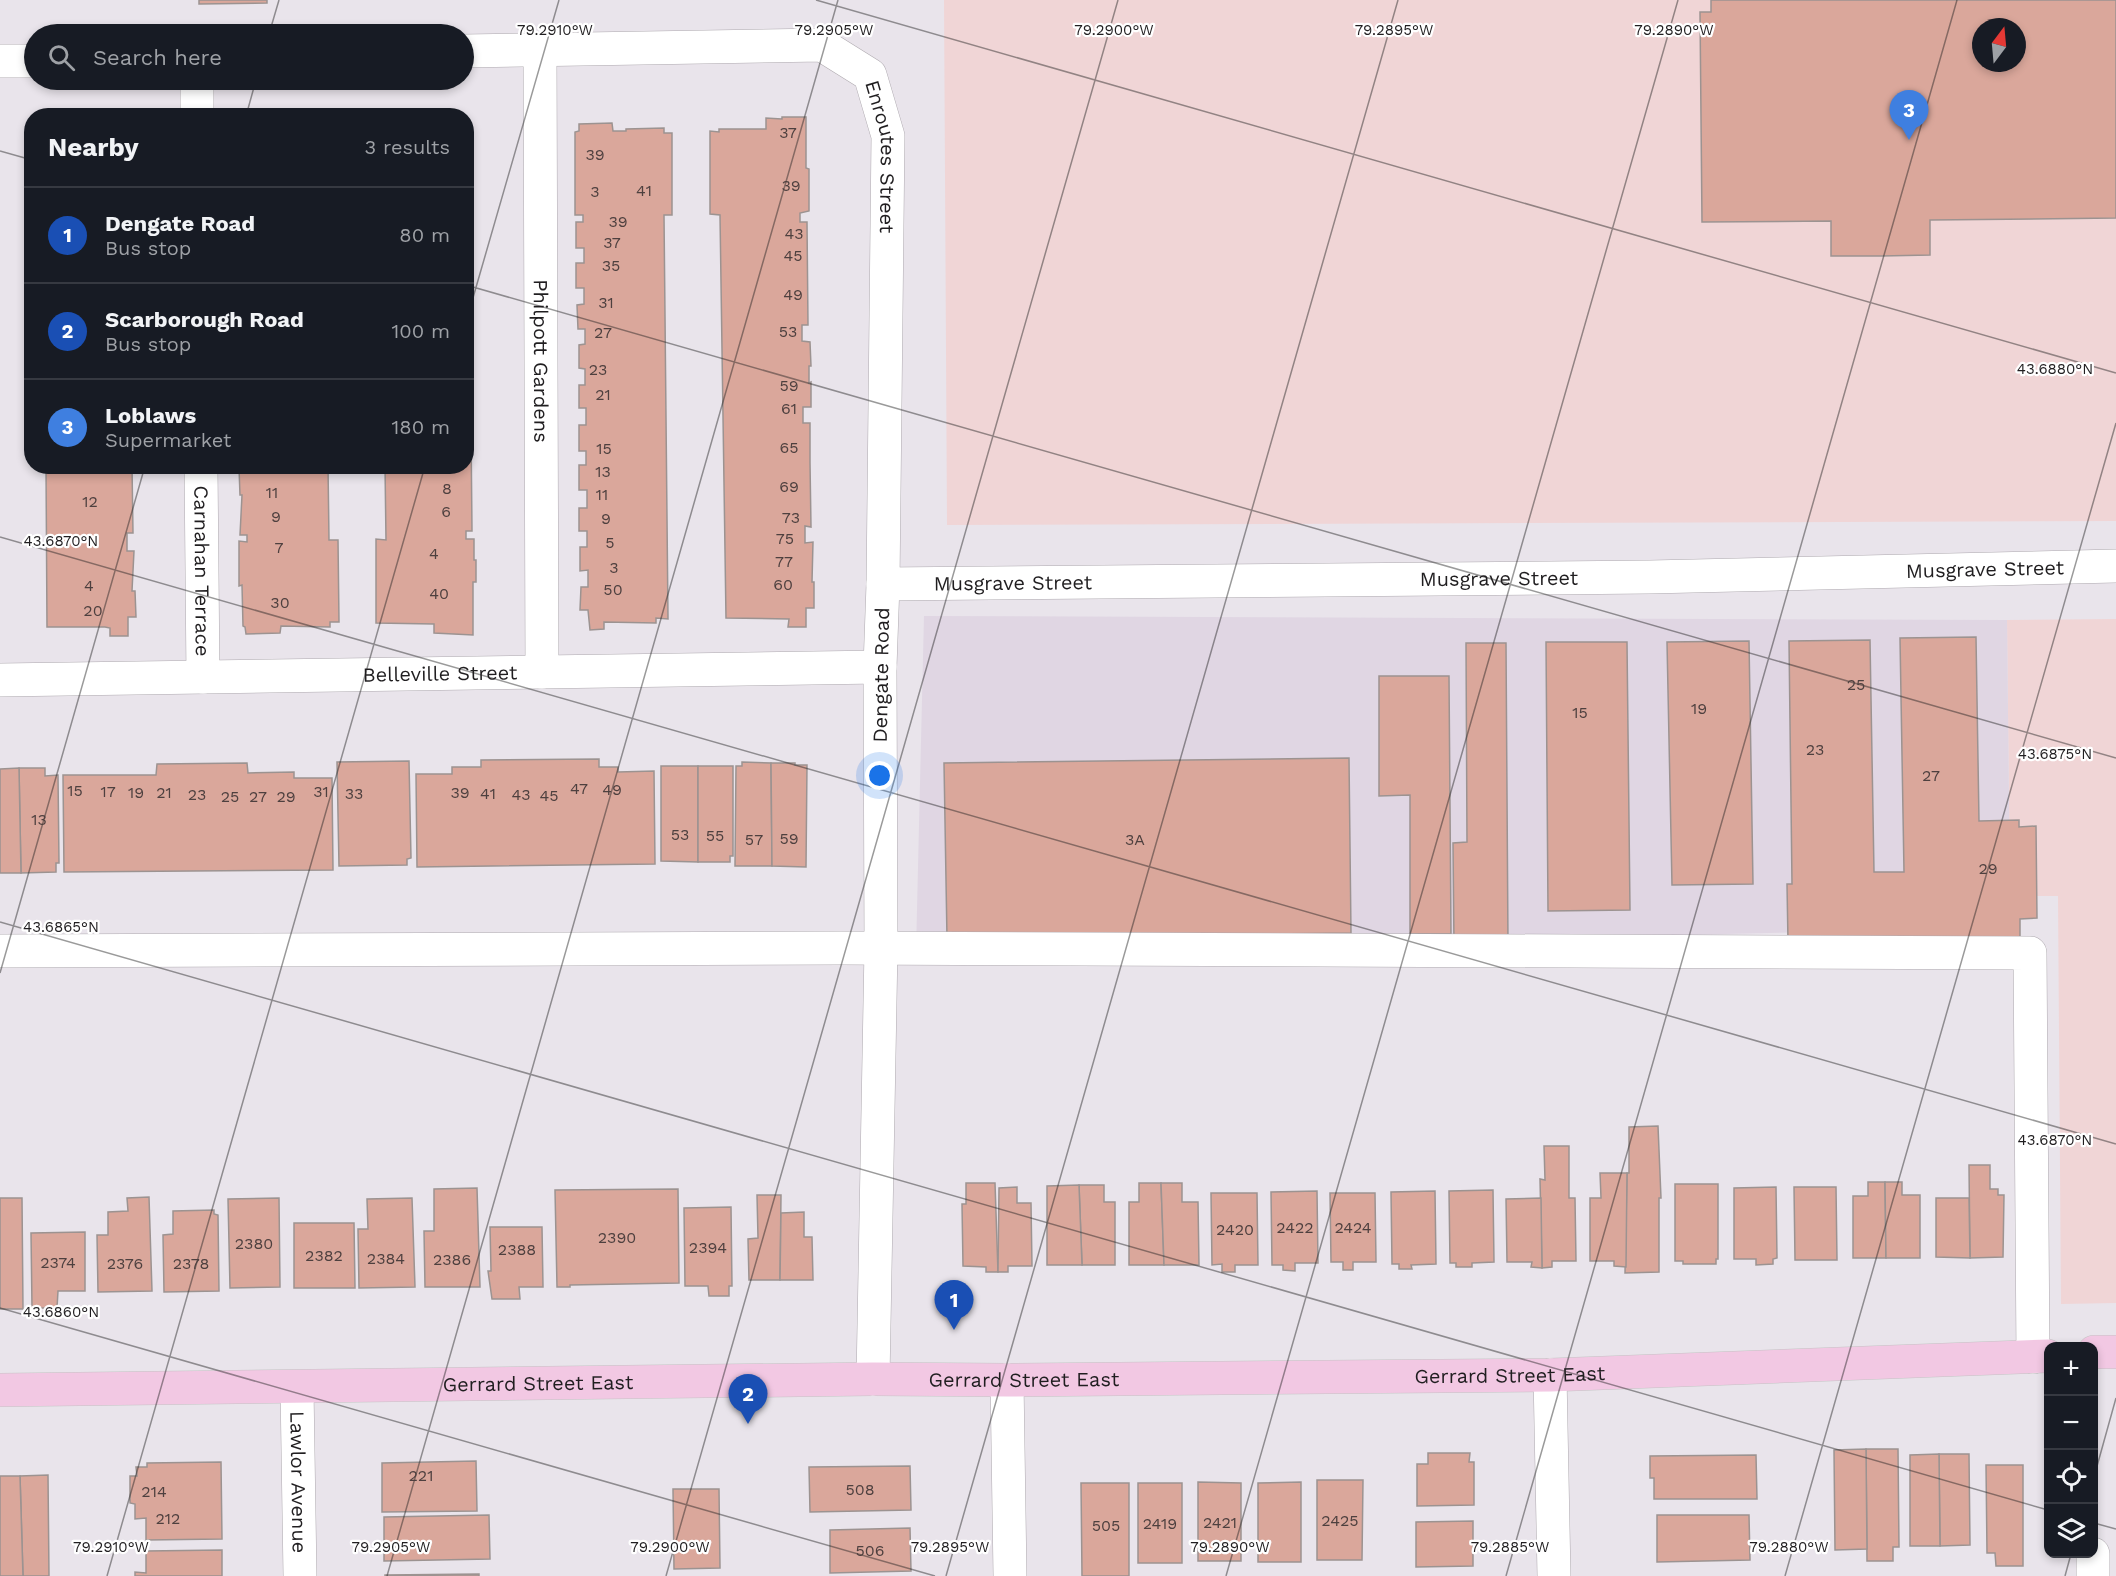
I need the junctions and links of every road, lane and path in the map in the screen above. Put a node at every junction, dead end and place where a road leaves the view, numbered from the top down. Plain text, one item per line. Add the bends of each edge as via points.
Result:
1 (540, 49) junction
2 (474, 51) edge
3 (0, 61) edge
4 (24, 61) edge
5 (197, 90) edge
6 (197, 108) edge
7 (201, 474) edge
8 (2116, 566) edge
9 (883, 584) junction
10 (880, 667) junction
11 (542, 672) junction
12 (203, 677) junction
13 (0, 680) edge
14 (881, 948) junction
15 (0, 951) edge
16 (2116, 1352) edge
17 (2098, 1353) edge
18 (2041, 1357) edge
19 (1550, 1375) junction
20 (873, 1379) junction
21 (1007, 1380) junction
22 (297, 1388) junction
23 (0, 1390) edge
24 (2093, 1558) edge
25 (300, 1576) edge
26 (1010, 1576) edge
27 (1554, 1576) edge
28 (2093, 1576) edge

1 - 2 street, Enroutes Street
1 - 9 street, Enroutes Street via 822,45 870,75 888,136
1 - 11 street, Philpott Gardens
3 - 4 street
5 - 6 street
7 - 12 street, Carnahan Terrace
8 - 9 street, Musgrave Street via 1661,577
9 - 10 street, Dengate Road
10 - 11 street, Belleville Street
10 - 14 street, Dengate Road
11 - 12 street, Belleville Street
12 - 13 street, Belleville Street
14 - 15 street
14 - 18 street via 2030,953
14 - 20 street, Dengate Road
16 - 17 main road
18 - 19 main road, Gerrard Street East
19 - 21 main road, Gerrard Street East
19 - 27 street
20 - 21 main road, Gerrard Street East
20 - 22 main road, Gerrard Street East
21 - 26 street
22 - 23 main road, Gerrard Street East
22 - 25 street, Lawlor Avenue
24 - 28 street

